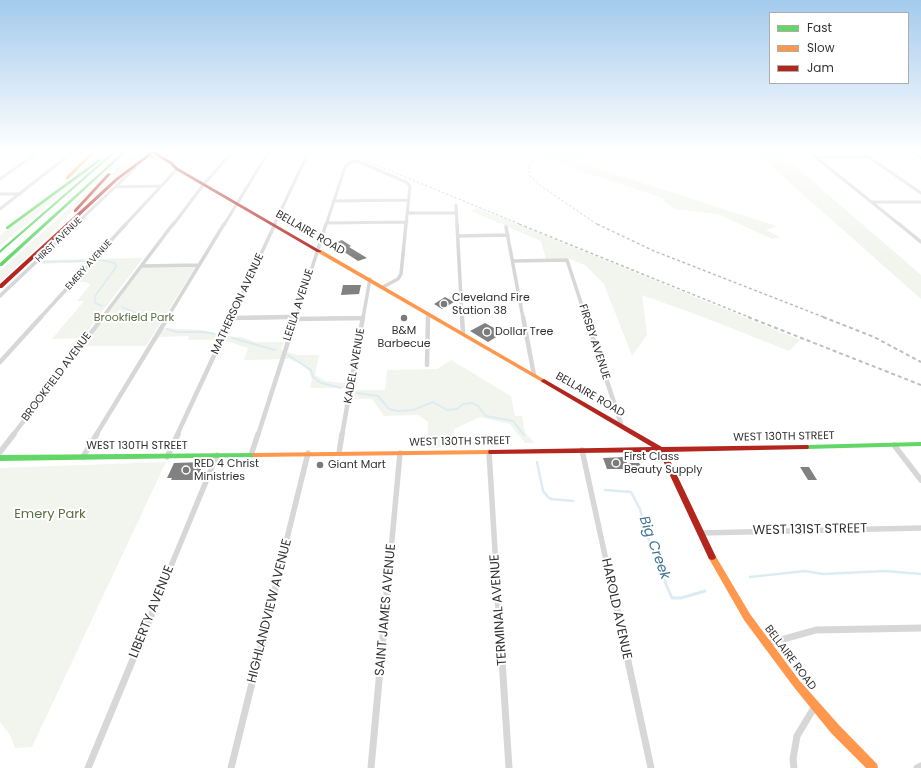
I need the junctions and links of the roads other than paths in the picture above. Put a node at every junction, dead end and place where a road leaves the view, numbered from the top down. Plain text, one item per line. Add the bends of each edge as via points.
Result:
1 (29, 187) edge
2 (56, 187) edge
3 (62, 187) edge
4 (75, 187) edge
5 (86, 187) edge
6 (98, 187) edge
7 (107, 187) edge
8 (115, 187) joint
9 (122, 187) edge
10 (160, 187) edge
11 (202, 187) edge
12 (209, 187) edge
13 (248, 187) edge
14 (293, 187) edge
15 (338, 187) edge
16 (410, 187) edge
17 (853, 187) edge
18 (912, 187) edge
19 (921, 193) edge
20 (0, 194) edge
21 (20, 194) junction
22 (409, 200) junction
23 (333, 201) junction
24 (872, 202) junction
25 (921, 202) edge
26 (238, 203) junction
27 (456, 205) dead end
28 (0, 209) edge
29 (407, 213) junction
30 (457, 213) junction
31 (406, 222) junction
32 (327, 223) junction
33 (275, 225) junction
34 (506, 227) dead end
35 (6, 228) junction
36 (0, 233) edge
37 (508, 235) junction
38 (458, 236) junction
39 (921, 242) edge
40 (45, 244) junction
41 (318, 249) junction
42 (0, 252) edge
43 (513, 261) junction
44 (0, 264) edge
45 (199, 265) junction
46 (142, 266) junction
47 (370, 279) junction
48 (0, 285) edge
49 (383, 287) junction
50 (0, 296) edge
51 (428, 314) junction
52 (232, 318) junction
53 (295, 318) junction
54 (363, 318) junction
55 (463, 333) junction
56 (0, 362) edge
57 (427, 365) dead end
58 (534, 375) junction
59 (620, 424) junction
60 (921, 444) edge
61 (894, 445) junction
62 (582, 450) junction
63 (662, 450) junction
64 (0, 452) edge
65 (489, 452) junction
66 (308, 453) junction
67 (339, 453) junction
68 (400, 453) junction
69 (251, 454) junction
70 (217, 455) junction
71 (83, 456) junction
72 (167, 457) junction
73 (0, 458) edge
74 (921, 480) edge
75 (921, 528) edge
76 (700, 533) junction
77 (921, 628) edge
78 (766, 644) junction
79 (815, 706) junction
80 (921, 766) edge
81 (88, 768) edge
82 (231, 768) edge
83 (371, 768) edge
84 (509, 768) edge
85 (651, 768) edge
86 (794, 768) edge
87 (873, 768) edge
88 (917, 768) edge

1 - 21 street
2 - 35 main road
3 - 35 main road
4 - 42 main road
5 - 44 main road
6 - 40 main road
7 - 40 main road
8 - 9 street
8 - 50 street, HIRST AVENUE
10 - 56 street, EMERY AVENUE
11 - 46 street, BROOKFIELD AVENUE
12 - 26 main road, BELLAIRE ROAD
13 - 26 street
14 - 33 street, MATHERSON AVENUE
15 - 23 street, LEEILA AVENUE
16 - 22 street, LEEILA AVENUE
17 - 24 street
18 - 19 street
20 - 21 street
21 - 28 street
22 - 23 street
22 - 29 street
23 - 32 street, LEEILA AVENUE
24 - 25 street
24 - 39 street
26 - 33 main road, BELLAIRE ROAD
26 - 45 street
27 - 30 street
29 - 30 street
29 - 31 street
30 - 38 street
31 - 32 street
31 - 49 street via 401,274
32 - 41 street, LEEILA AVENUE
33 - 41 main road, BELLAIRE ROAD
33 - 52 street, MATHERSON AVENUE
34 - 37 street
35 - 36 main road
37 - 38 street
37 - 43 street
38 - 55 street
40 - 48 main road
41 - 47 main road, BELLAIRE ROAD
41 - 53 street, LEEILA AVENUE
43 - 58 street
43 - 59 street, FIRSBY AVENUE via 567,260
45 - 46 street
45 - 71 street
46 - 64 street, BROOKFIELD AVENUE
47 - 49 main road, BELLAIRE ROAD
47 - 54 street, KADEL AVENUE
49 - 51 main road, BELLAIRE ROAD
51 - 55 main road, BELLAIRE ROAD
51 - 57 street
52 - 53 street
52 - 72 street, MATHERSON AVENUE
53 - 54 street
53 - 69 street, LEEILA AVENUE
54 - 67 street, KADEL AVENUE
55 - 58 main road, BELLAIRE ROAD
58 - 59 main road, BELLAIRE ROAD
59 - 63 main road, BELLAIRE ROAD
60 - 61 main road, WEST 130TH STREET
61 - 63 main road, WEST 130TH STREET
61 - 74 street
62 - 63 main road, WEST 130TH STREET
62 - 65 main road, WEST 130TH STREET
62 - 85 street, HAROLD AVENUE
63 - 76 main road, BELLAIRE ROAD
65 - 68 main road, WEST 130TH STREET
65 - 84 street, TERMINAL AVENUE
66 - 67 main road, WEST 130TH STREET
66 - 69 main road, WEST 130TH STREET
66 - 82 street, HIGHLANDVIEW AVENUE
67 - 68 main road, WEST 130TH STREET
68 - 83 street, SAINT JAMES AVENUE
69 - 70 main road, WEST 130TH STREET
70 - 72 main road, WEST 130TH STREET
70 - 81 street, LIBERTY AVENUE
71 - 72 main road, WEST 130TH STREET
71 - 73 main road, WEST 130TH STREET
75 - 76 street, WEST 131ST STREET
76 - 78 main road, BELLAIRE ROAD via 730,590
77 - 78 street via 816,630
78 - 79 main road, BELLAIRE ROAD
79 - 86 street via 797,736 792,759
79 - 87 main road, BELLAIRE ROAD
80 - 88 street

